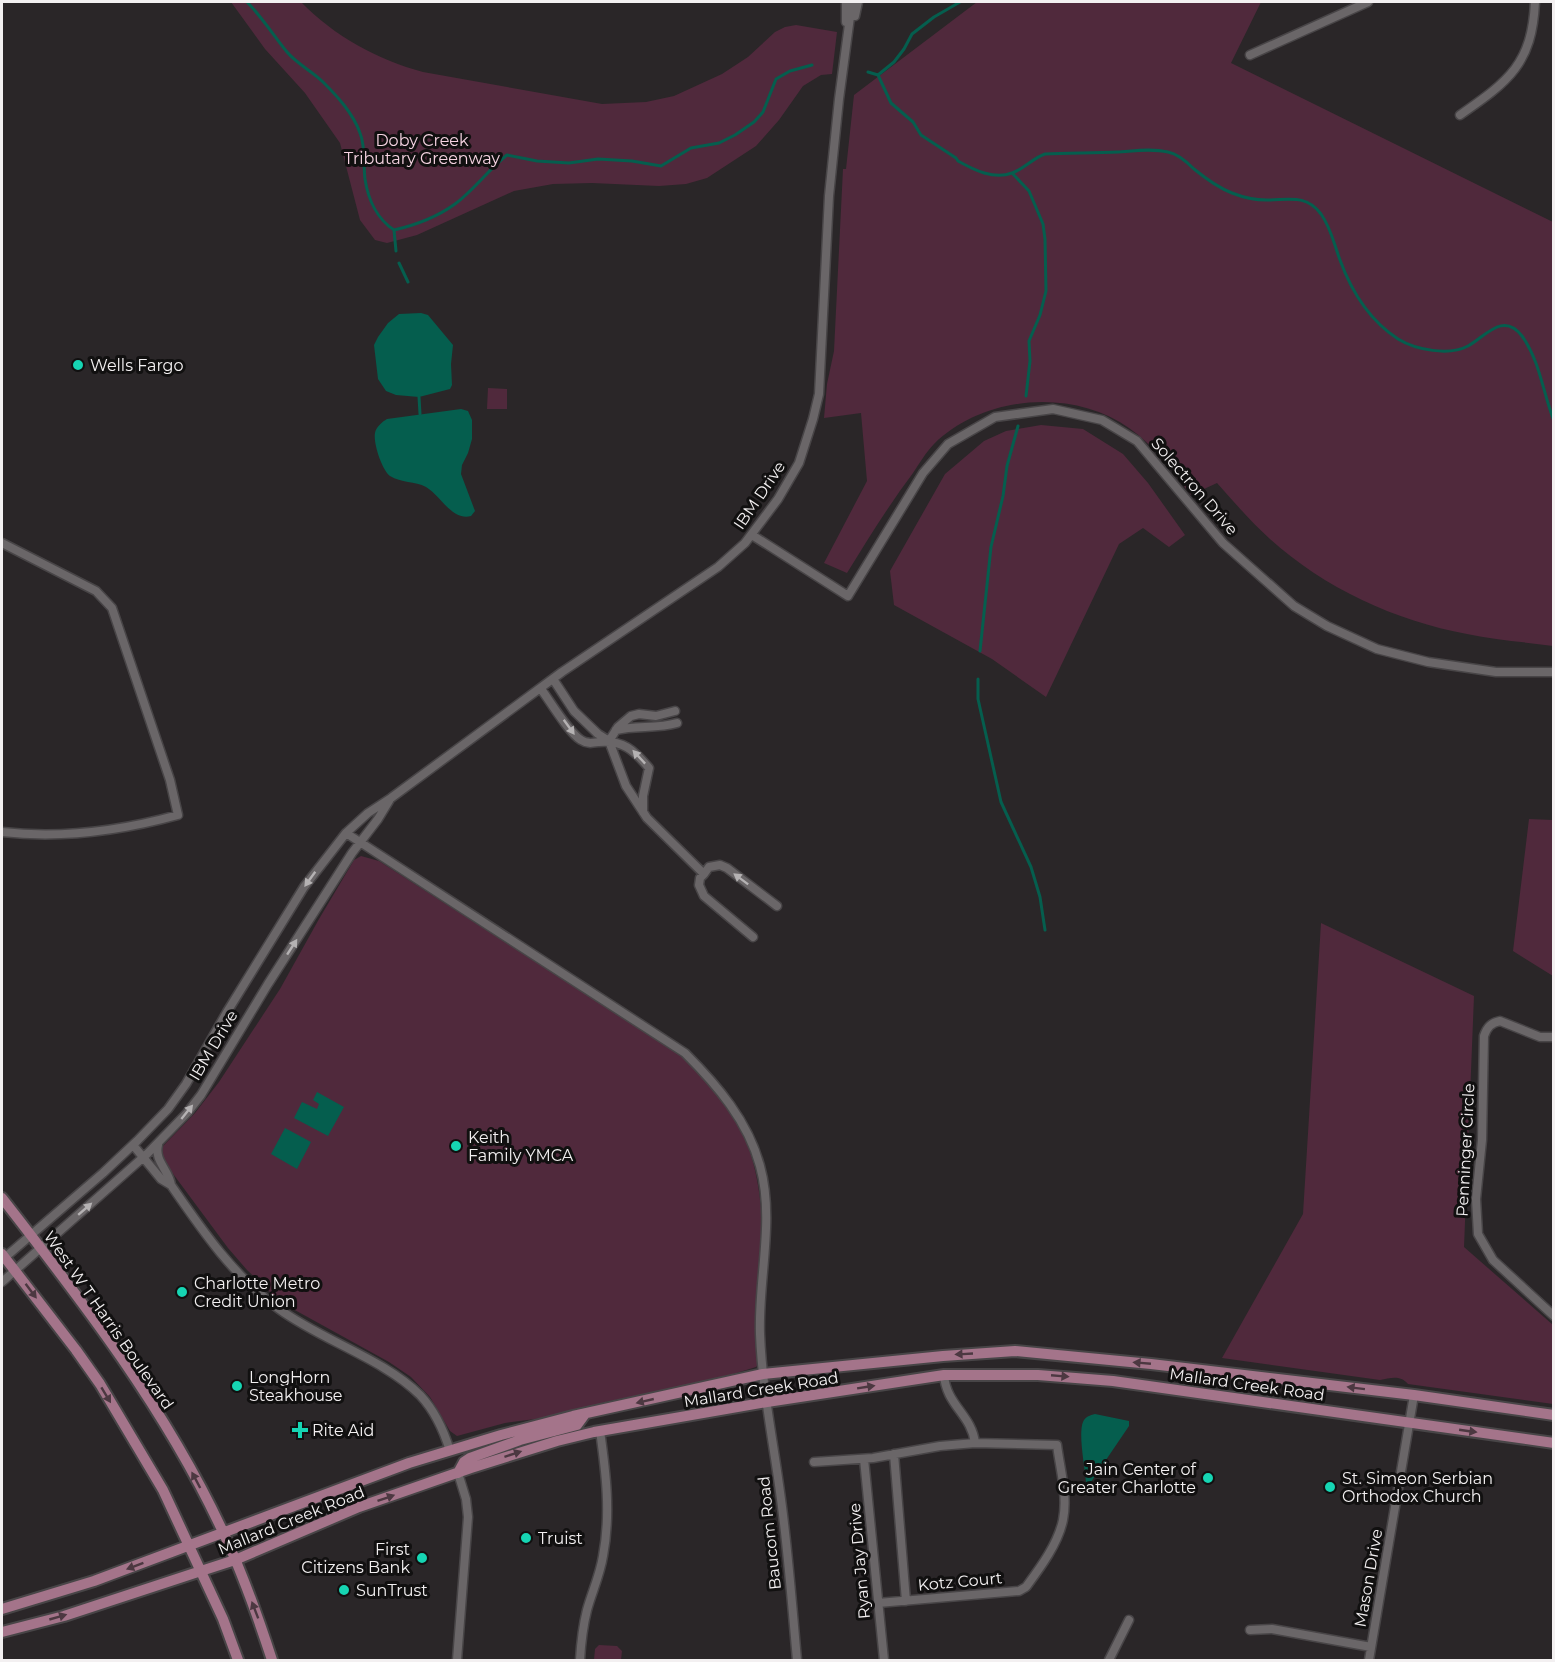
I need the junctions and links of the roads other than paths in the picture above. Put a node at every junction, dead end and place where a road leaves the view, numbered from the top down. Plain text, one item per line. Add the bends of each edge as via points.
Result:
1 (846, 2) edge
2 (852, 2) edge
3 (858, 2) edge
4 (1368, 2) edge
5 (1534, 2) edge
6 (848, 31) junction
7 (1250, 55) dead end
8 (1460, 115) dead end
9 (752, 535) junction
10 (2, 543) edge
11 (1554, 672) edge
12 (553, 679) junction
13 (541, 689) junction
14 (675, 711) dead end
15 (652, 715) junction
16 (677, 723) dead end
17 (650, 727) junction
18 (616, 730) junction
19 (609, 741) junction
20 (391, 798) junction
21 (643, 813) junction
22 (2, 832) edge
23 (346, 833) junction
24 (360, 844) junction
25 (704, 874) junction
26 (777, 906) dead end
27 (753, 937) dead end
28 (1554, 1037) edge
29 (159, 1143) junction
30 (133, 1145) junction
31 (144, 1158) junction
32 (171, 1185) junction
33 (2, 1198) edge
34 (31, 1234) junction
35 (41, 1248) junction
36 (2, 1257) edge
37 (15, 1270) junction
38 (2, 1282) edge
39 (1554, 1316) edge
40 (764, 1374) junction
41 (944, 1375) junction
42 (1414, 1395) junction
43 (767, 1402) junction
44 (585, 1414) junction
45 (1554, 1415) edge
46 (1410, 1422) junction
47 (600, 1431) junction
48 (975, 1443) junction
49 (1554, 1443) edge
50 (450, 1451) junction
51 (894, 1454) junction
52 (864, 1459) junction
53 (813, 1462) dead end
54 (458, 1473) junction
55 (223, 1532) junction
56 (189, 1545) junction
57 (235, 1560) junction
58 (201, 1571) junction
59 (906, 1601) junction
60 (878, 1603) junction
61 (2, 1609) edge
62 (1129, 1620) dead end
63 (1250, 1630) dead end
64 (2, 1632) edge
65 (1371, 1647) junction
66 (238, 1660) edge
67 (272, 1660) edge
68 (457, 1660) edge
69 (580, 1660) edge
70 (797, 1660) edge
71 (884, 1660) edge
72 (1109, 1660) edge
73 (1369, 1660) edge

1 - 6 street, IBM Drive
2 - 6 street
3 - 6 street, IBM Drive
4 - 7 street
5 - 8 street via 1532,32 1518,66 1495,91
6 - 9 street, IBM Drive via 830,185 818,400 799,463
9 - 11 street, Solectron Drive via 849,596 923,474 948,444 995,417 1053,409 1102,420 1137,441 1223,543 1294,606 1327,626 1377,649 1428,663 1496,672
9 - 12 street, IBM Drive via 718,567
10 - 22 street via 96,591 112,608 170,780 178,815 91,833
12 - 13 street, IBM Drive
12 - 19 street via 574,711
13 -> 19 street via 579,740
13 - 20 street, IBM Drive
14 - 15 street
15 - 17 street
15 - 18 street via 631,716
16 - 17 street
17 - 18 street
18 - 19 street
19 - 21 street via 626,786
21 -> 19 street via 649,768 625,744
20 - 23 street, IBM Drive
20 - 24 street, IBM Drive
21 - 25 street
23 - 24 street, Baucom Road
23 -> 30 street, IBM Drive via 304,887 186,1084
29 -> 24 street, IBM Drive via 201,1095 267,984
24 - 40 street, Baucom Road via 685,1053 730,1103 760,1164 765,1188 760,1333
26 -> 25 street via 727,868 709,867
25 - 27 street via 699,885 704,896
28 - 39 street, Penninger Circle via 1540,1037 1500,1020 1486,1030 1476,1223 1493,1260
29 - 31 street, IBM Drive
29 - 32 street via 156,1152 170,1175
30 - 31 street
30 - 34 street, IBM Drive
31 - 32 street
35 -> 31 street, IBM Drive
32 - 50 street via 214,1245 256,1291 286,1314 389,1372 420,1395 440,1424
33 - 34 main road, West W T Harris Boulevard
34 - 35 main road, West W T Harris Boulevard
34 - 36 street, IBM Drive
35 - 37 street, IBM Drive
55 -> 35 main road, West W T Harris Boulevard via 148,1397
36 - 37 main road
37 - 38 street, IBM Drive
37 -> 56 main road via 99,1384 163,1490
42 -> 40 main road, Mallard Creek Road via 1015,1351
40 - 43 street, Baucom Road
40 -> 44 main road, Mallard Creek Road
43 -> 41 main road, Mallard Creek Road
41 -> 46 main road, Mallard Creek Road via 1038,1375 1113,1381
41 - 48 street via 946,1391 972,1429
42 - 45 main road, Mallard Creek Road
42 - 46 street, Mason Drive
43 - 47 main road, Mallard Creek Road
43 - 70 street, Baucom Road via 781,1496
44 - 50 main road, Mallard Creek Road
44 - 54 main road via 577,1425 470,1458
46 -> 49 main road, Mallard Creek Road
46 - 65 street, Mason Drive
54 -> 47 main road, Mallard Creek Road
47 - 69 street via 607,1475 606,1538 587,1611
48 - 51 street
48 - 59 street, Kotz Court via 1057,1445 1065,1507 1060,1529 1034,1577 1019,1591
50 - 55 main road, Mallard Creek Road via 380,1472
51 - 52 street
51 - 59 street
52 - 53 street
52 - 60 street, Ryan Jay Drive
57 -> 54 main road, Mallard Creek Road via 359,1507
54 - 68 street via 468,1517
55 - 56 main road, Mallard Creek Road
55 - 57 main road, West W T Harris Boulevard
56 - 58 main road
56 -> 61 main road, Mallard Creek Road via 66,1591
57 - 58 main road, Mallard Creek Road
67 -> 57 main road, West W T Harris Boulevard
64 -> 58 main road, Mallard Creek Road
58 - 66 main road
59 - 60 street, Kotz Court
60 - 71 street, Ryan Jay Drive
62 - 72 street
63 - 65 street via 1272,1629
65 - 73 street, Mason Drive

